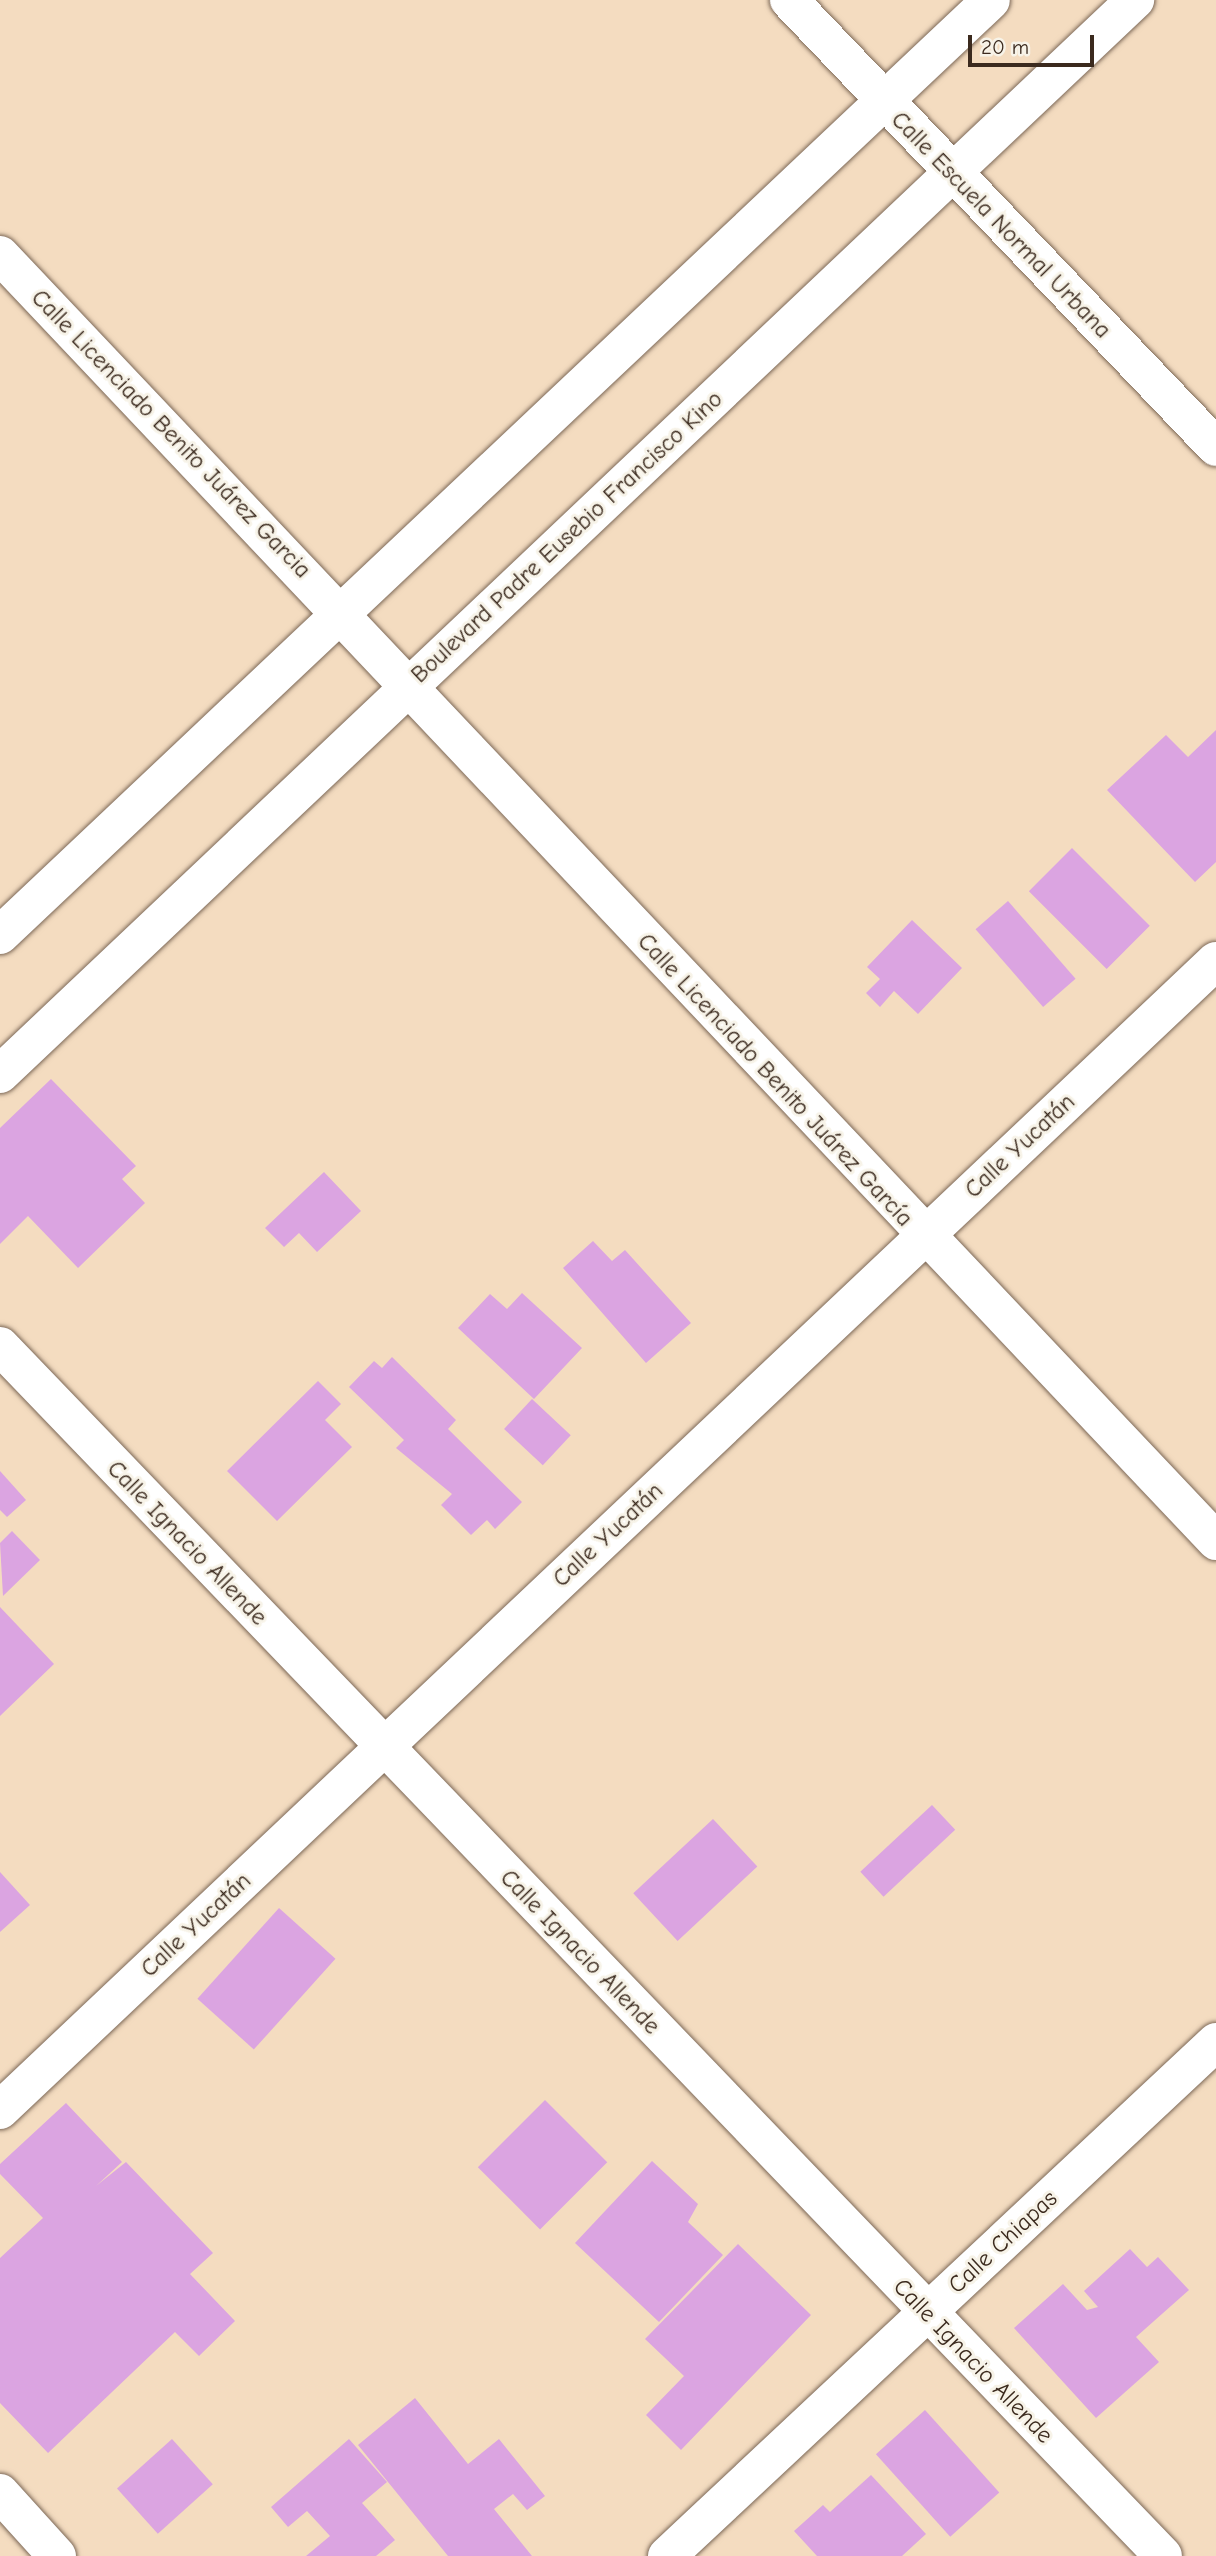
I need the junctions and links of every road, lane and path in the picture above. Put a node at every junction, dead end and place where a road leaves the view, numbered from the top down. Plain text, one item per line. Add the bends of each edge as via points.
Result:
1 (789, 0) edge
2 (991, 0) edge
3 (1135, 0) edge
4 (882, 102) junction
5 (952, 173) junction
6 (0, 255) edge
7 (1216, 447) edge
8 (342, 612) junction
9 (407, 690) junction
10 (0, 935) edge
11 (1216, 961) edge
12 (0, 1074) edge
13 (923, 1237) junction
14 (0, 1346) edge
15 (1216, 1541) edge
16 (383, 1748) junction
17 (1216, 2042) edge
18 (0, 2110) edge
19 (926, 2313) junction
20 (0, 2493) edge
21 (57, 2556) edge
22 (667, 2556) edge
23 (1163, 2556) edge

1 - 4 street, Calle Escuela Normal Urbana
2 - 4 street
3 - 5 street, Boulevard Padre Eusebio Francisco Kino
4 - 5 street, Calle Escuela Normal Urbana
4 - 8 street
5 - 7 street, Calle Escuela Normal Urbana
5 - 9 street, Boulevard Padre Eusebio Francisco Kino
6 - 8 street, Calle Licenciado Benito Juárez Garcia
8 - 9 street, Calle Licenciado Benito Juárez García
8 - 10 street
9 - 12 street, Boulevard Padre Eusebio Francisco Kino
9 - 13 street, Calle Licenciado Benito Juárez García
11 - 13 street, Calle Yucatán
13 - 15 street, Calle Licenciado Benito Juárez García
13 - 16 street, Calle Yucatán
14 - 16 street, Calle Ignacio Allende
16 - 18 street, Calle Yucatán
16 - 19 street, Calle Ignacio Allende
17 - 19 street, Calle Chiapas
19 - 22 street, Calle Chiapas
19 - 23 street, Calle Ignacio Allende
20 - 21 street

